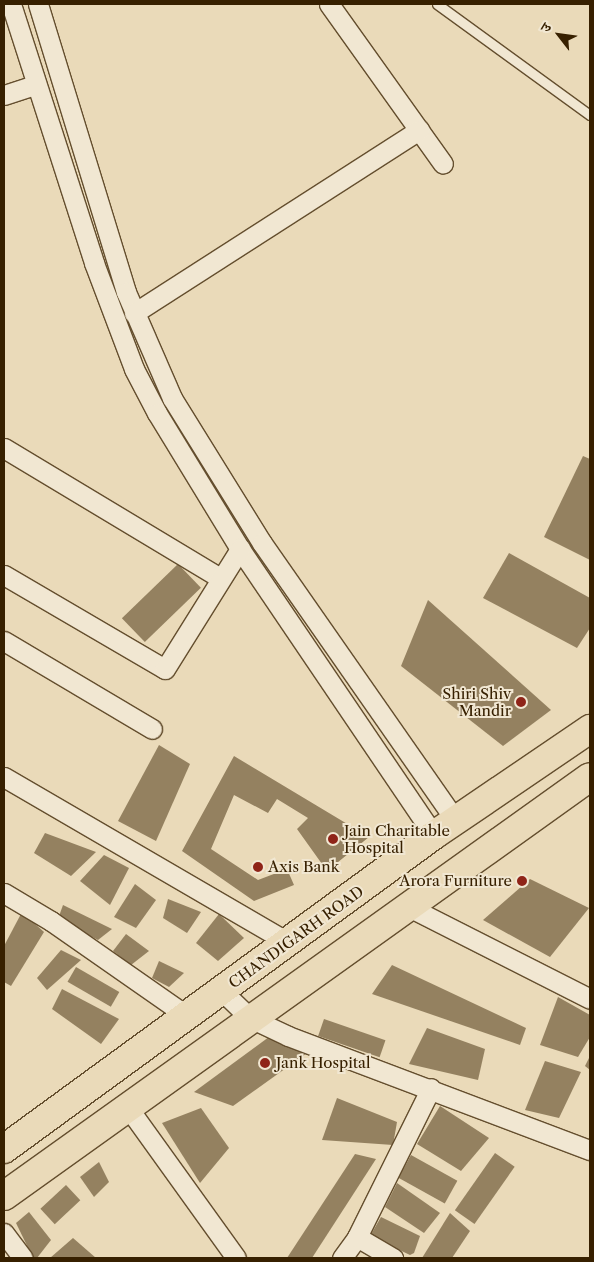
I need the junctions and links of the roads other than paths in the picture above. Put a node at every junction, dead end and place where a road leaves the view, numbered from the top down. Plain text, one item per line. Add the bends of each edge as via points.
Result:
1 (11, 4) edge
2 (38, 4) edge
3 (329, 4) edge
4 (437, 4) edge
5 (35, 85) junction
6 (4, 96) edge
7 (590, 115) edge
8 (419, 130) junction
9 (443, 164) dead end
10 (134, 313) junction
11 (4, 448) edge
12 (240, 549) junction
13 (4, 575) edge
14 (220, 578) junction
15 (4, 641) edge
16 (152, 728) dead end
17 (590, 729) edge
18 (4, 777) edge
19 (590, 777) edge
20 (444, 828) junction
21 (4, 893) edge
22 (407, 906) junction
23 (289, 943) junction
24 (222, 991) junction
25 (590, 999) edge
26 (187, 1016) junction
27 (250, 1018) junction
28 (431, 1088) junction
29 (129, 1109) junction
30 (4, 1149) edge
31 (590, 1150) edge
32 (4, 1196) edge
33 (4, 1232) edge
34 (357, 1237) junction
35 (23, 1258) edge
36 (236, 1258) edge
37 (342, 1258) edge
38 (393, 1258) edge

1 - 5 street
2 - 10 street
3 - 8 street
4 - 7 lane
5 - 6 street
5 - 12 street via 114,321 134,369 157,413
8 - 9 street
8 - 10 street
10 - 20 street via 172,398 205,454
11 - 14 street
12 - 14 street
12 - 20 street
13 - 14 street via 165,669
15 - 16 street
17 - 20 main road, CHANDIGARH ROAD
18 - 23 street
19 - 22 main road
20 - 23 main road, CHANDIGARH ROAD
21 - 26 street via 51,921
22 - 25 street
22 - 27 main road
23 - 24 main road, CHANDIGARH ROAD
24 - 26 main road, CHANDIGARH ROAD
24 - 27 street
26 - 30 main road, CHANDIGARH ROAD
27 - 28 street via 288,1036
27 - 29 main road
28 - 31 street
28 - 34 street
29 - 32 main road
29 - 36 street
33 - 35 street
34 - 37 street
34 - 38 street

